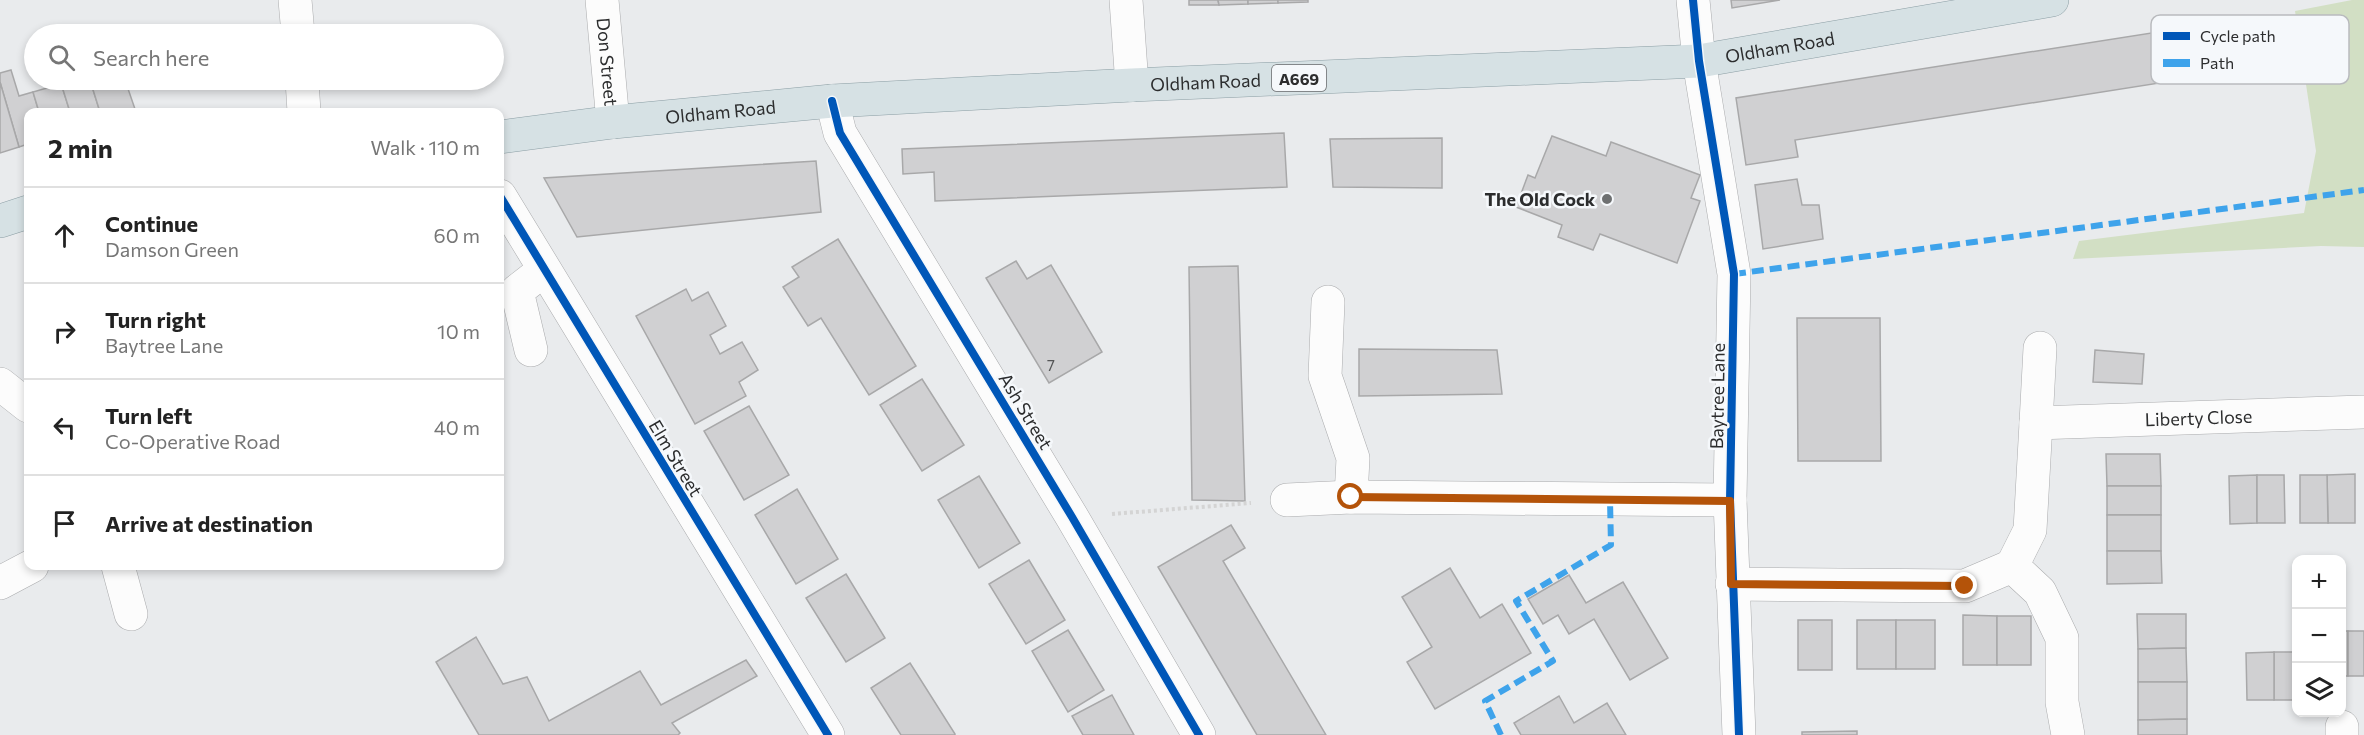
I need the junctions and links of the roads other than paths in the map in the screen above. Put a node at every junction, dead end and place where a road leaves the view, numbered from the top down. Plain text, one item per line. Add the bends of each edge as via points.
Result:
1 (296, 0) edge
2 (602, 0) edge
3 (1126, 0) edge
4 (1693, 0) edge
5 (2052, 0) edge
6 (297, 24) edge
7 (1699, 61) junction
8 (1132, 84) junction
9 (303, 90) edge
10 (832, 101) junction
11 (304, 108) edge
12 (613, 122) junction
13 (504, 136) edge
14 (504, 203) edge
15 (24, 213) edge
16 (0, 221) edge
17 (544, 270) junction
18 (1328, 302) dead end
19 (2040, 348) dead end
20 (531, 350) dead end
21 (0, 384) edge
22 (24, 403) edge
23 (2363, 412) edge
24 (2036, 423) junction
25 (1351, 497) junction
26 (1287, 500) road end
27 (1730, 501) junction
28 (2012, 566) junction
29 (24, 570) edge
30 (119, 570) edge
31 (0, 583) edge
32 (1731, 584) junction
33 (131, 614) dead end
34 (828, 735) edge
35 (1199, 735) edge
36 (1739, 735) edge
37 (2068, 735) edge

1 - 6 street
2 - 12 street, Don Street
3 - 8 street
4 - 7 street, Baytree Lane
5 - 7 main road, Oldham Road / A669
7 - 8 main road, Oldham Road / A669
7 - 27 street, Baytree Lane via 1734,274
8 - 10 main road, Oldham Road / A669
9 - 11 street
10 - 12 main road, Oldham Road / A669
10 - 35 street, Ash Street via 840,133
12 - 13 main road, Oldham Road / A669
14 - 17 street, Elm Street
15 - 16 main road
17 - 20 street via 517,291
17 - 34 street, Elm Street
18 - 25 street via 1325,376 1353,458
19 - 24 street
21 - 22 street
23 - 24 street, Liberty Close
24 - 28 street via 2030,530
25 - 26 street
25 - 27 street
27 - 32 street, Baytree Lane
28 - 32 street via 1965,586
28 - 37 street via 2040,592 2062,638 2062,702
29 - 31 street
30 - 33 street
32 - 36 street, Baytree Lane

